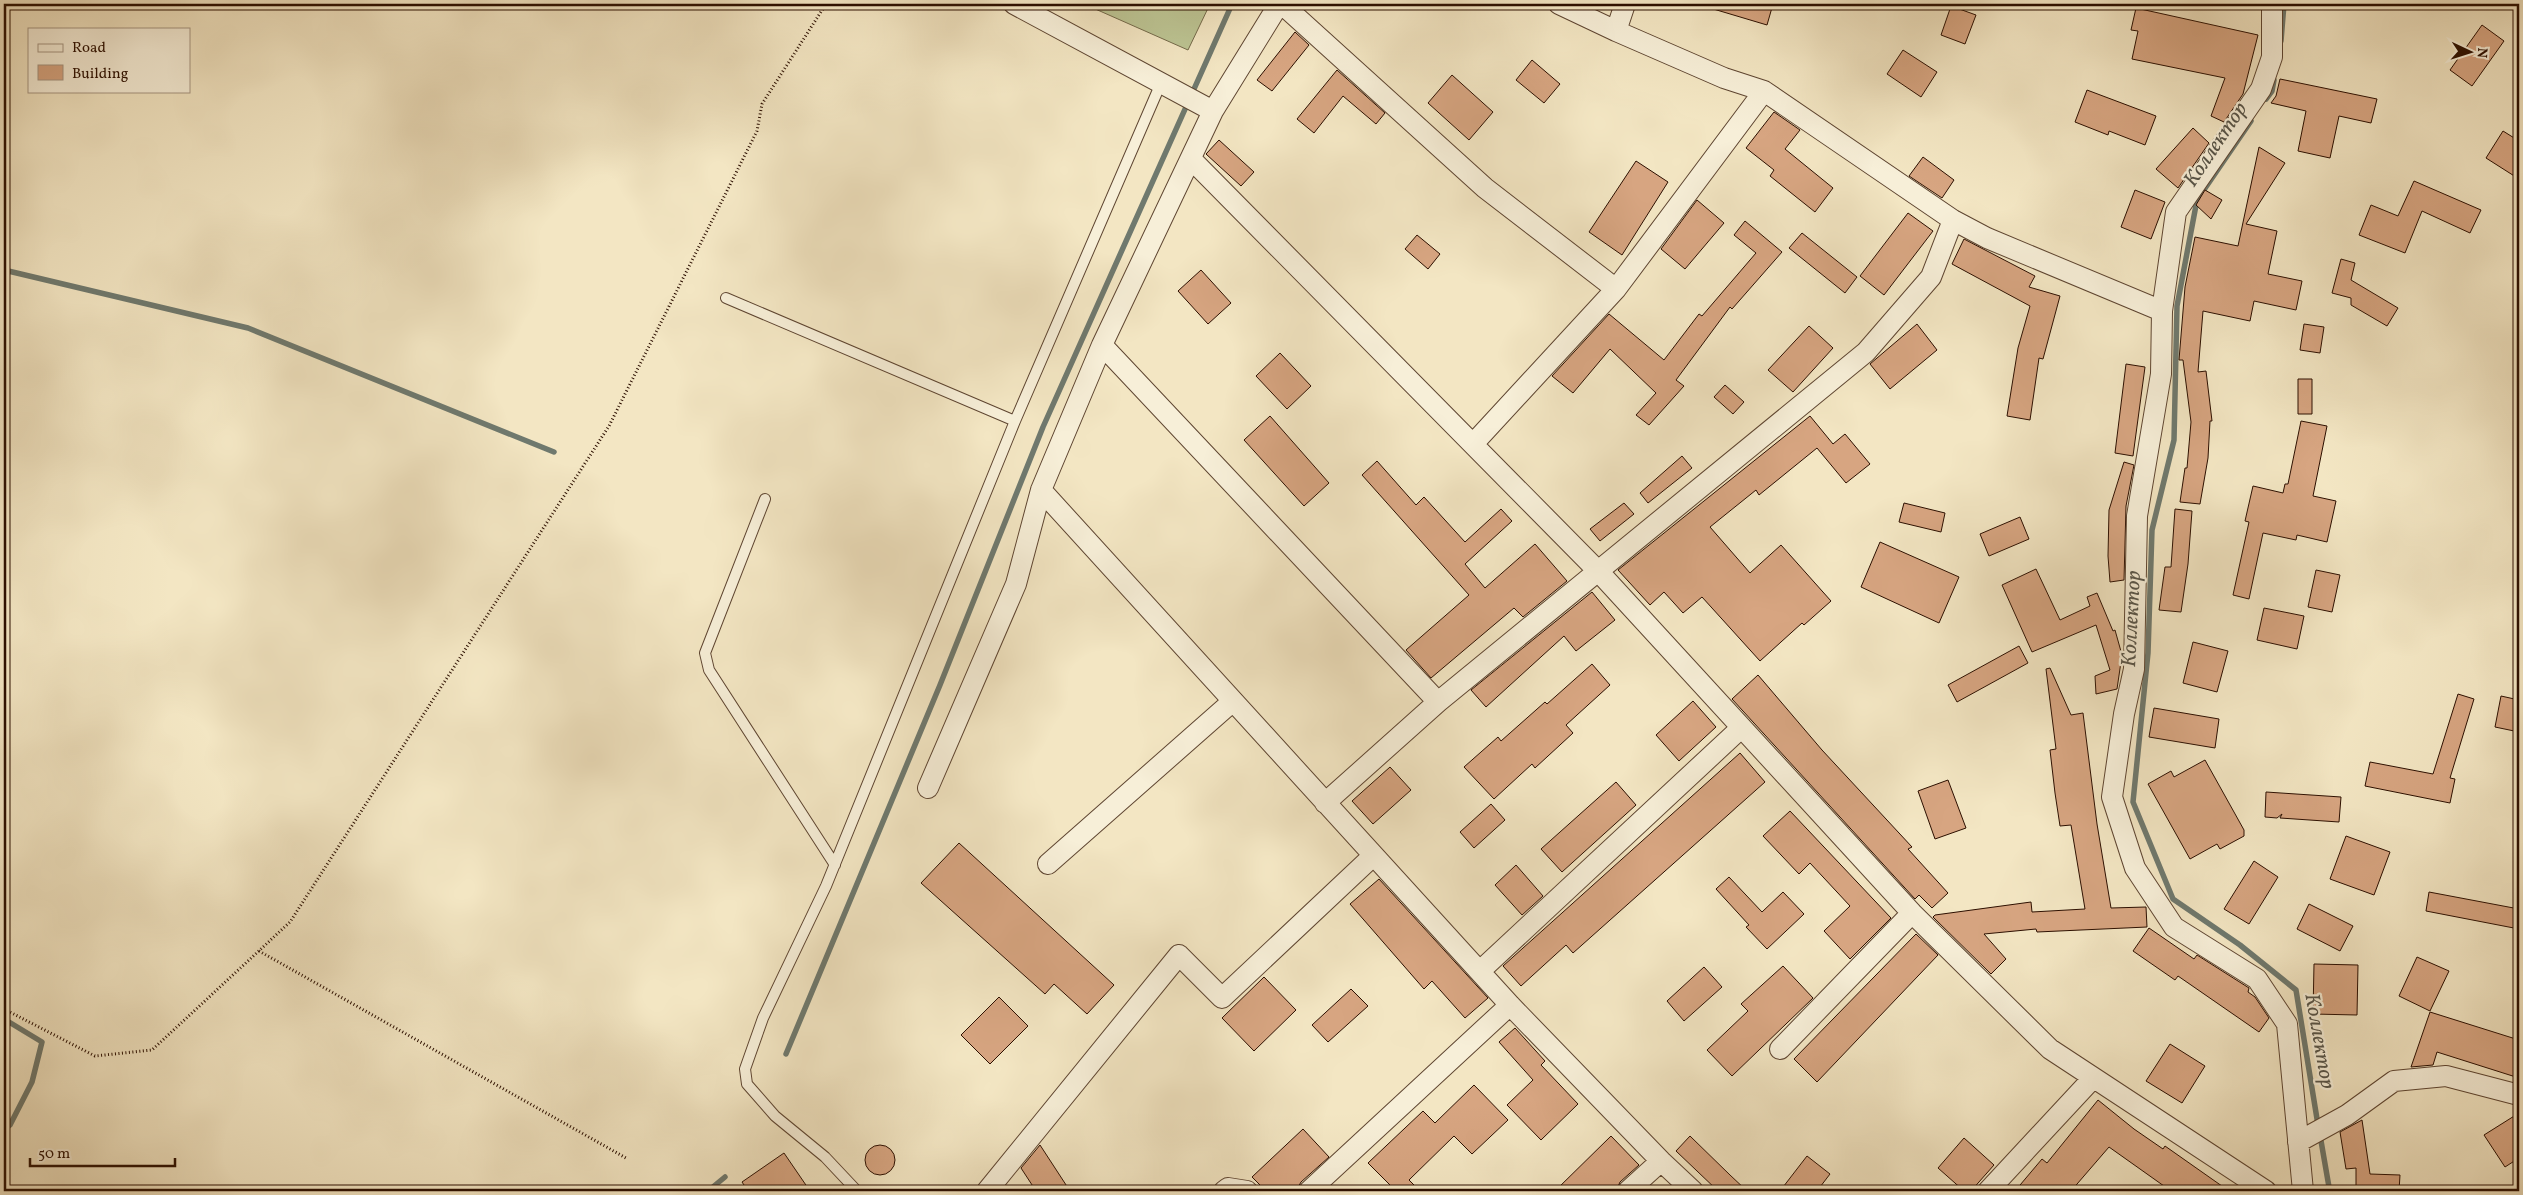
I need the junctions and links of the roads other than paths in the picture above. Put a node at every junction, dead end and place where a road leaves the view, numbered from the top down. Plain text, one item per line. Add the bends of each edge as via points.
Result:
1 (1014, 4) edge
2 (1280, 4) edge
3 (1559, 4) edge
4 (1625, 4) edge
5 (2272, 4) edge
6 (1616, 31) junction
7 (1161, 84) junction
8 (1764, 91) junction
9 (1197, 103) junction
10 (1192, 158) junction
11 (1953, 220) junction
12 (1616, 289) junction
13 (726, 298) dead end
14 (2162, 311) junction
15 (1102, 345) junction
16 (1014, 422) junction
17 (1473, 444) junction
18 (1041, 490) junction
19 (765, 499) dead end
20 (1599, 572) junction
21 (1232, 701) junction
22 (1438, 702) junction
23 (1741, 728) junction
24 (928, 788) dead end
25 (1325, 803) junction
26 (1373, 856) junction
27 (1048, 864) dead end
28 (835, 865) junction
29 (1912, 912) junction
30 (1480, 971) junction
31 (1510, 1005) junction
32 (1780, 1050) dead end
33 (2093, 1078) junction
34 (2519, 1095) edge
35 (2298, 1142) junction
36 (1661, 1161) junction
37 (857, 1191) edge
38 (987, 1191) edge
39 (1224, 1191) edge
40 (1247, 1191) edge
41 (1309, 1191) edge
42 (1628, 1191) edge
43 (1693, 1191) edge
44 (1988, 1191) edge
45 (2266, 1191) edge
46 (2303, 1191) edge

1 - 7 street
2 - 9 street
2 - 12 street via 1485,188
3 - 6 street
4 - 6 street
5 - 14 street via 2272,57 2261,89 2176,212
6 - 8 street via 1724,78
7 - 9 street
7 - 16 lane
8 - 11 street
8 - 12 street
9 - 10 street
10 - 15 street
10 - 17 street
11 - 14 street via 1987,238
11 - 20 street via 1931,277 1866,352
12 - 17 street
13 - 16 lane
14 - 35 street via 2161,374 2137,516 2134,669 2112,797 2135,868 2174,927 2257,979 2287,1024
15 - 18 street
15 - 22 street
16 - 28 lane
17 - 20 street
18 - 21 street
18 - 24 street via 1016,584
19 - 28 lane via 705,660
20 - 22 street
20 - 23 street
21 - 25 street
21 - 27 street
22 - 25 street
23 - 29 street
23 - 30 street
25 - 26 street
26 - 30 street
26 - 38 street via 1222,998 1179,955
28 - 37 lane via 763,1018 745,1069 747,1084 775,1116 825,1157
29 - 32 street
29 - 33 street via 2050,1049
30 - 31 street
31 - 36 street
31 - 41 street
33 - 44 street
33 - 45 street
34 - 35 street via 2446,1076 2394,1081 2347,1115
35 - 46 street
36 - 42 street
36 - 43 street
39 - 40 street via 1228,1188

